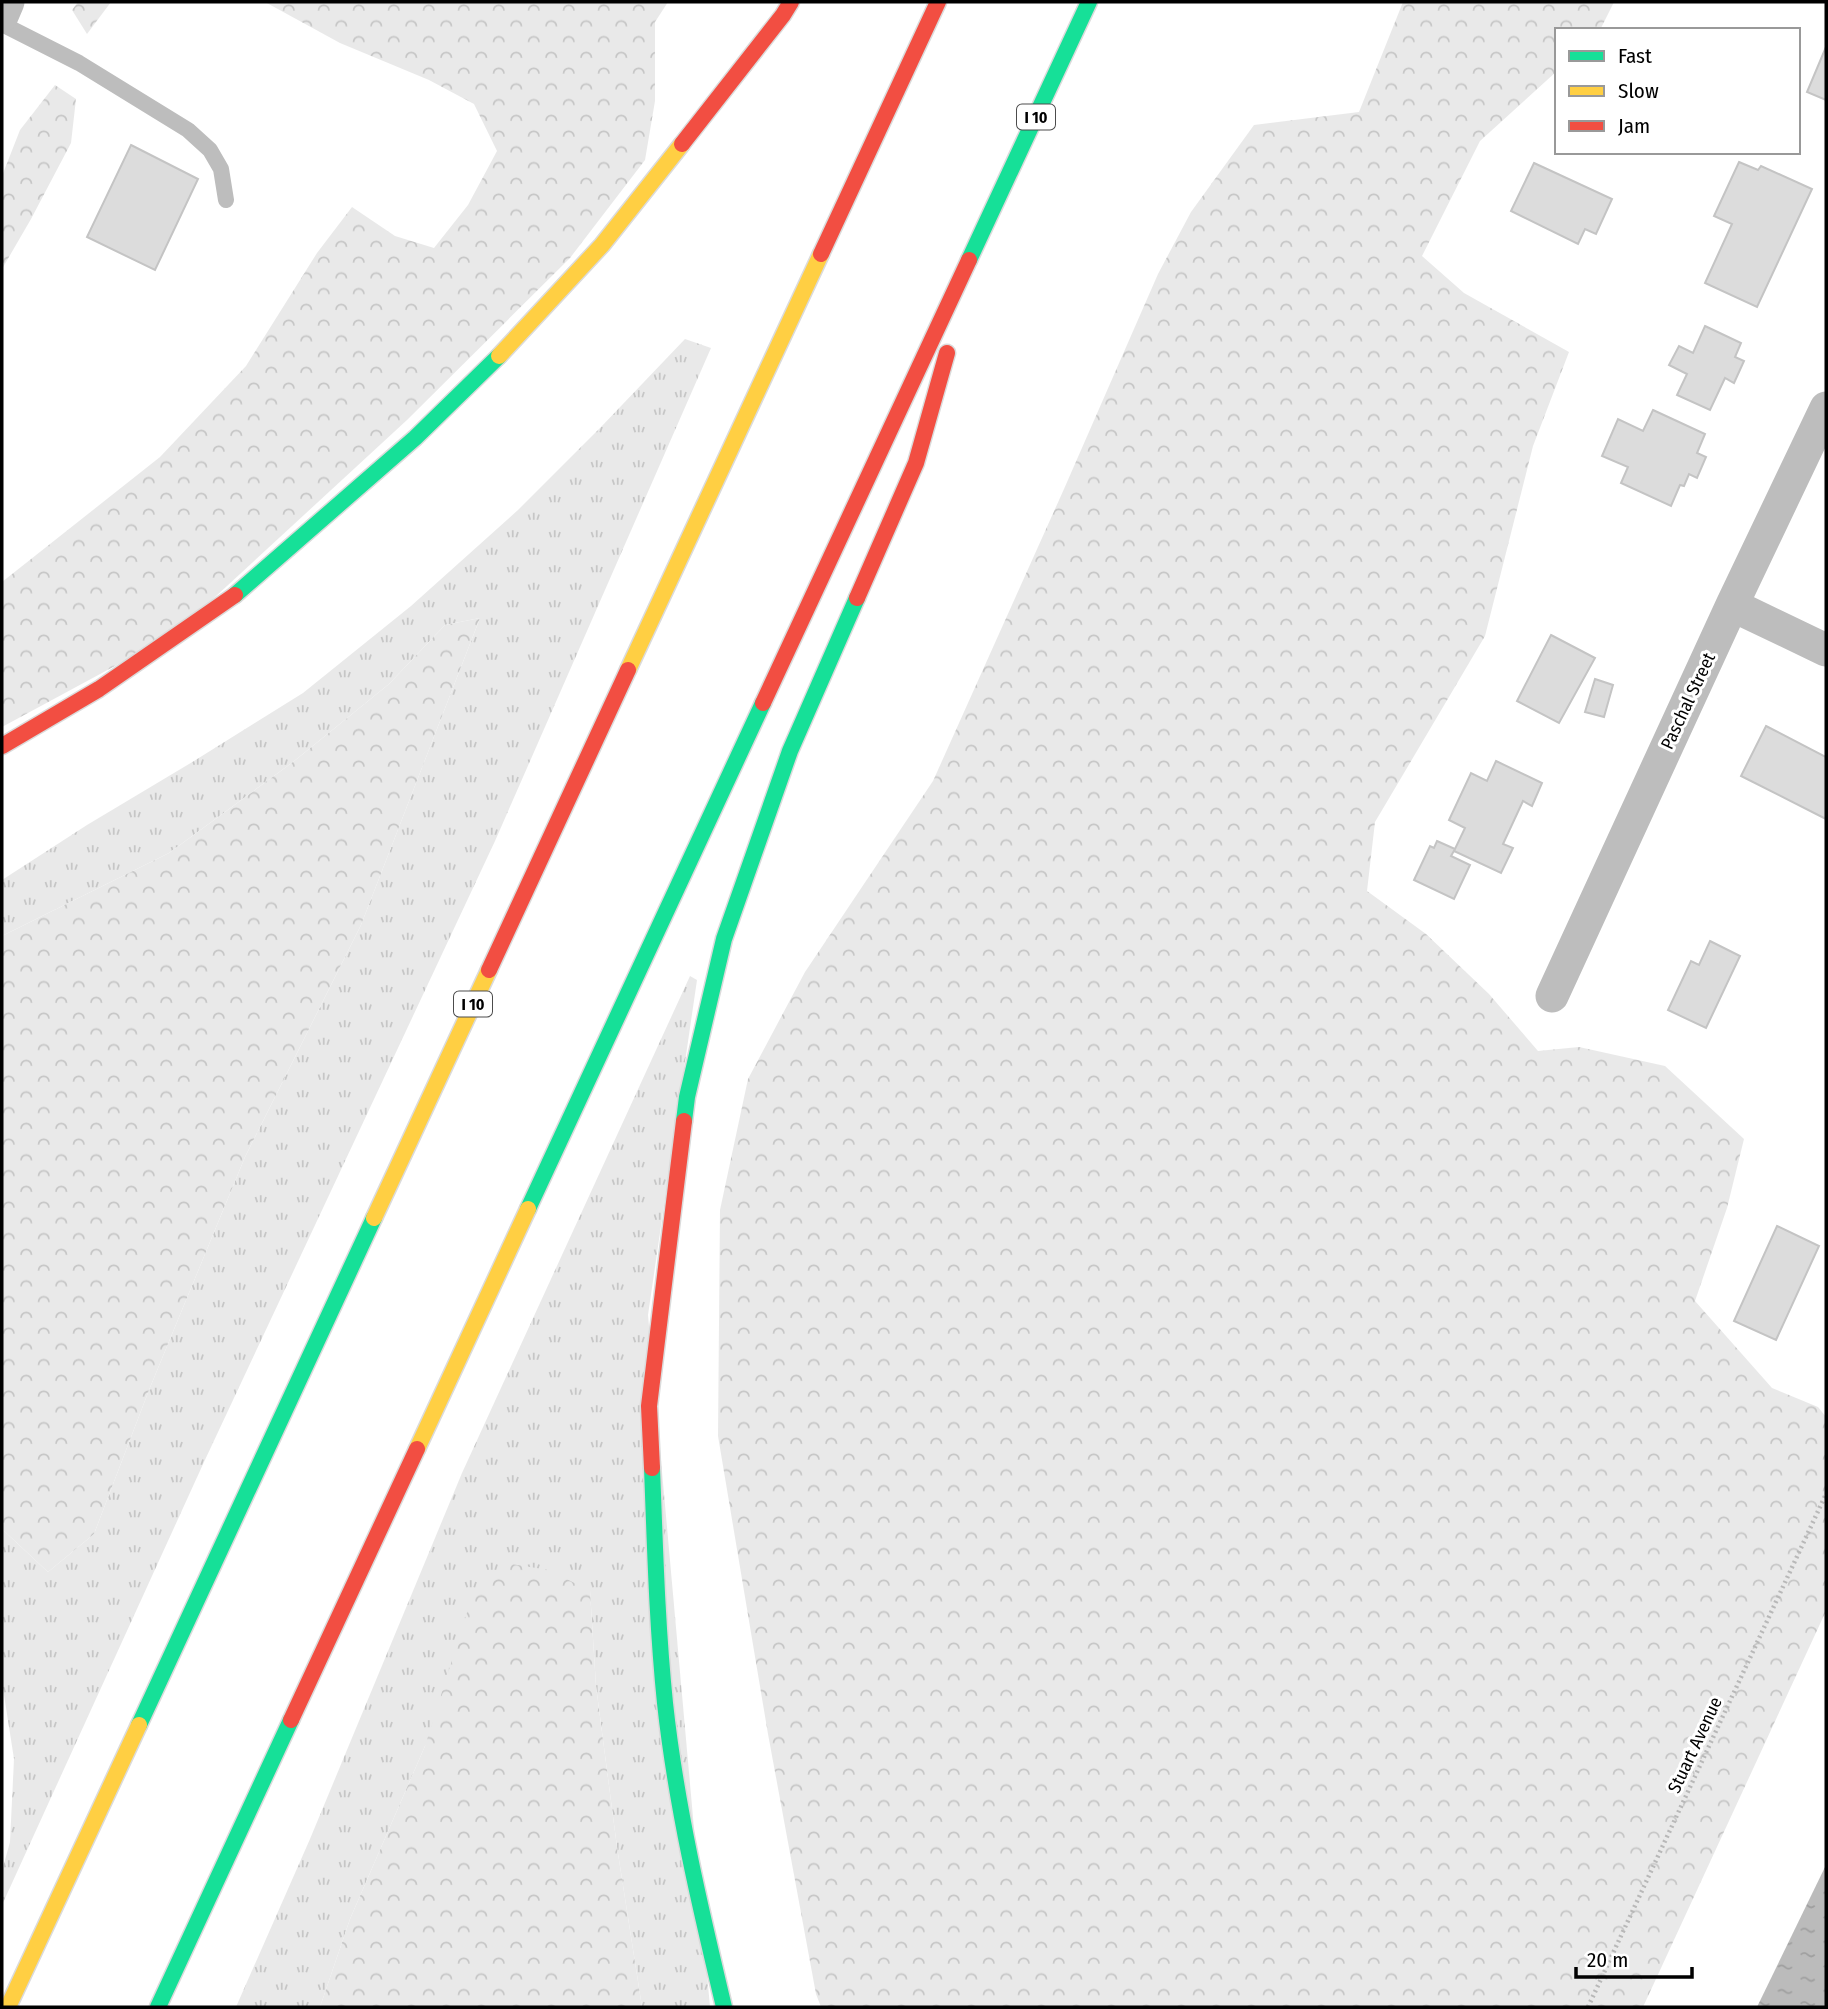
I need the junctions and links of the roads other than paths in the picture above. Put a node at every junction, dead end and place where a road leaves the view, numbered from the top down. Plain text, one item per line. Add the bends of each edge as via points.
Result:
1 (8, 2) edge
2 (791, 2) edge
3 (938, 2) edge
4 (1089, 2) edge
5 (2, 16) edge
6 (2, 24) edge
7 (226, 200) dead end
8 (982, 233) junction
9 (1826, 408) edge
10 (1732, 605) junction
11 (1826, 650) edge
12 (2, 746) edge
13 (1552, 996) dead end
14 (8, 2007) edge
15 (158, 2007) edge
16 (724, 2007) edge

1 - 5 street
2 - 12 highway via 603,245 415,438 229,600 99,689
3 - 14 highway, I 10
4 - 8 highway, I 10
6 - 7 lane via 79,63 188,130 210,150 221,169
8 - 15 highway, I 10
8 - 16 highway via 916,463 790,751 724,939 687,1097 649,1406 665,1703 697,1894
9 - 10 street, Paschal Street
10 - 11 street
10 - 13 street, Paschal Street

